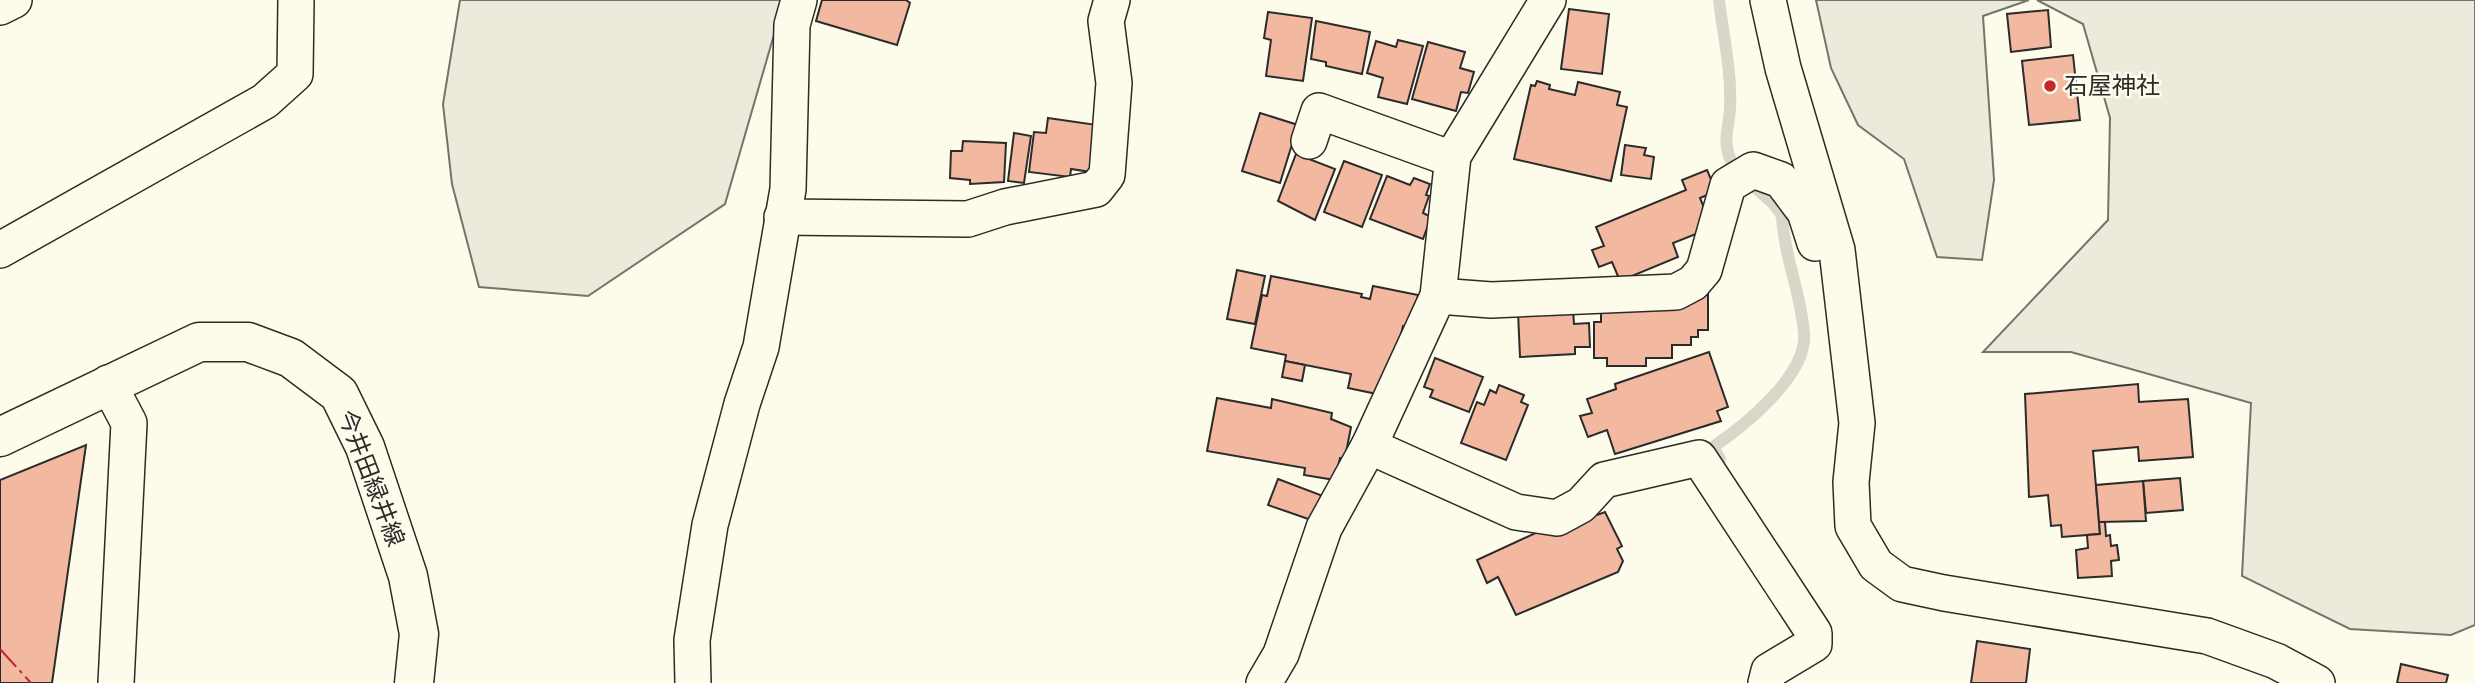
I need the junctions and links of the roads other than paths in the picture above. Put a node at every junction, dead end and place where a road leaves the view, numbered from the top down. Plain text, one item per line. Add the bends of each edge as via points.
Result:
1 (14, 0) edge
2 (296, 0) edge
3 (799, 0) edge
4 (1112, 0) edge
5 (1548, 0) edge
6 (1768, 0) edge
7 (0, 7) edge
8 (1308, 141) dead end
9 (1452, 159) junction
10 (782, 217) junction
11 (4, 237) edge
12 (1438, 296) junction
13 (1849, 337) junction
14 (108, 383) junction
15 (0, 437) edge
16 (1369, 446) junction
17 (116, 683) edge
18 (414, 683) edge
19 (693, 683) edge
20 (1264, 683) edge
21 (1766, 683) edge
22 (2317, 683) edge

1 - 7 street
2 - 11 street via 295,75 265,101
3 - 10 street via 792,25 788,189
4 - 10 street via 1106,21 1114,83 1107,175 1096,189 968,219
5 - 9 street
6 - 13 street via 1836,250
8 - 9 street via 1319,111
9 - 12 street
10 - 19 street via 761,347 710,526 692,640
12 - 13 street via 1491,300 1676,292 1704,271 1728,185 1753,170 1781,180 1805,212
12 - 16 street
13 - 22 street via 1857,423 1851,482 1853,526 1876,565 1902,584 2207,636 2276,661
14 - 15 main road, 今井田緑井線
14 - 17 street via 129,423
14 - 18 main road, 今井田緑井線 via 198,342 248,342 291,358 339,394 365,447 408,576 419,634
16 - 20 street via 1324,528 1281,654
16 - 21 street via 1516,512 1557,519 1581,505 1604,480 1699,458 1814,633 1814,644 1769,671

